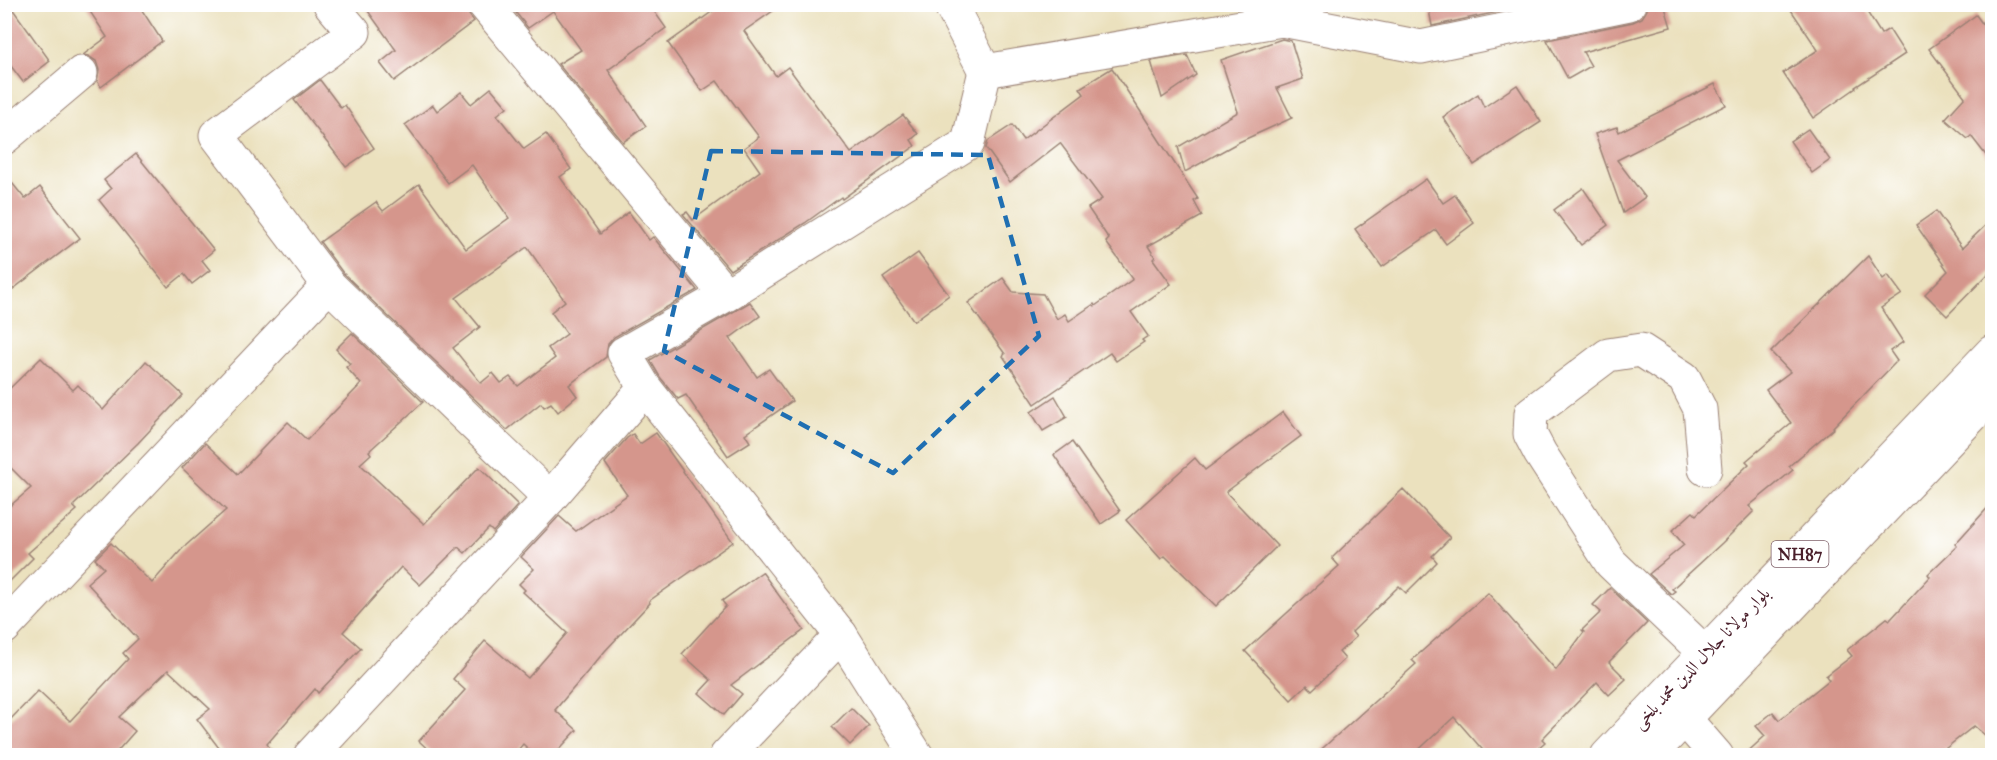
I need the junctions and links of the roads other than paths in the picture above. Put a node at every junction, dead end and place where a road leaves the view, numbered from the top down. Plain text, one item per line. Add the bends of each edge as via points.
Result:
1 (330, 4) edge
2 (484, 4) edge
3 (950, 4) edge
4 (1629, 4) edge
5 (985, 71) junction
6 (81, 73) dead end
7 (4, 138) edge
8 (329, 285) junction
9 (726, 295) junction
10 (1992, 352) edge
11 (645, 388) junction
12 (1992, 395) edge
13 (1705, 469) dead end
14 (550, 498) junction
15 (4, 628) edge
16 (841, 634) junction
17 (1705, 654) junction
18 (1673, 708) junction
19 (310, 756) edge
20 (726, 756) edge
21 (917, 756) edge
22 (1607, 756) edge
23 (1649, 756) edge
24 (1717, 756) edge

1 - 8 street via 354,32 216,135
2 - 9 street
3 - 5 street
4 - 5 street via 1421,47 1282,20
5 - 9 street via 968,143
6 - 7 street
8 - 14 street
8 - 15 street
9 - 11 street via 624,353
10 - 17 street, بلوار مولانا جلال الدین محمد بلخی / NH87
11 - 14 street
11 - 16 street
12 - 18 street, بلوار مولانا جلال الدین محمد بلخی / NH87
13 - 17 street via 1700,409 1684,378 1641,350 1608,355 1531,413 1530,435 1611,563
14 - 19 street
16 - 20 street
16 - 21 street
17 - 18 street, بلوار مولانا جلال الدین محمد بلخی / NH87
18 - 22 street, بلوار مولانا جلال الدین محمد بلخی / NH87
18 - 23 street, بلوار مولانا جلال الدین محمد بلخی / NH87
18 - 24 street

